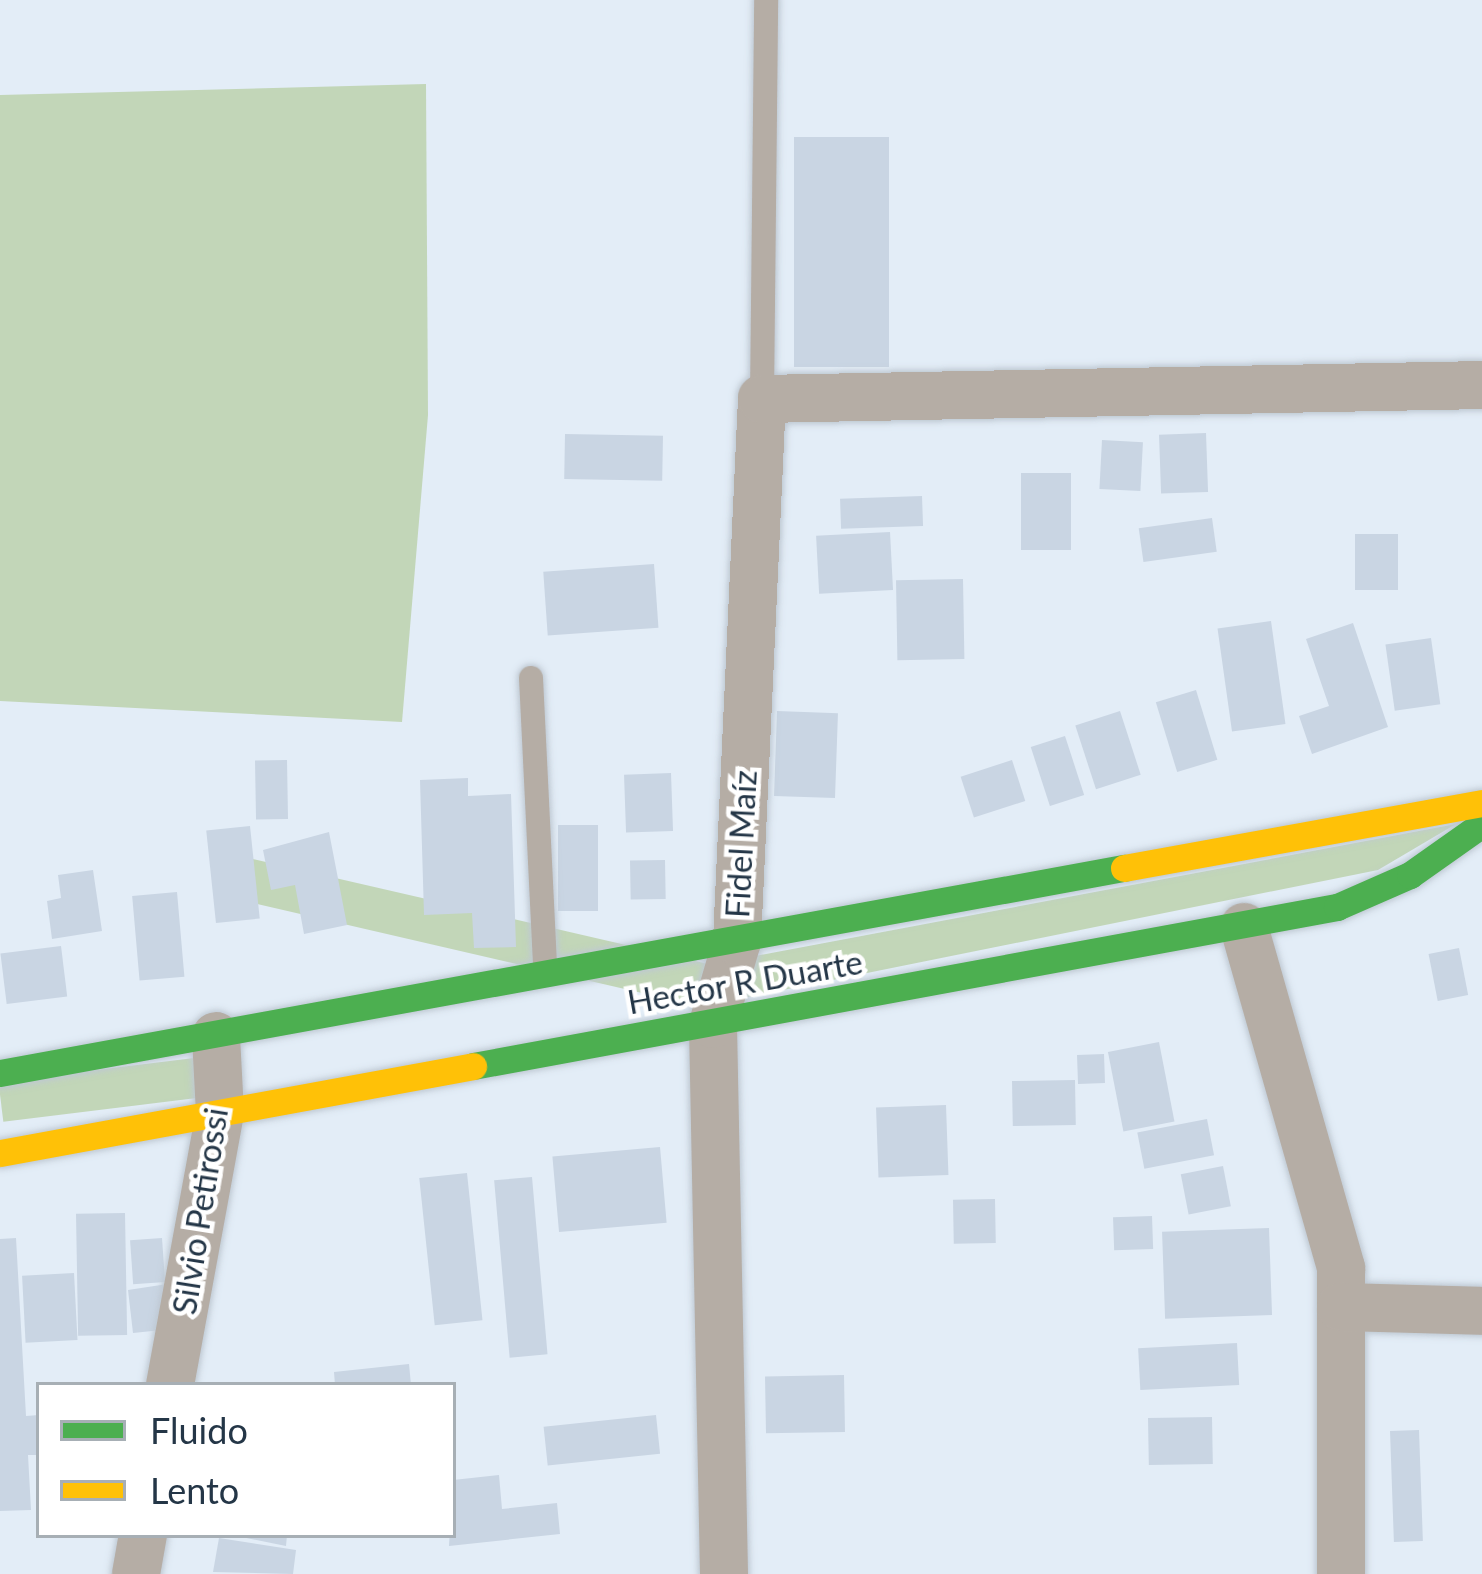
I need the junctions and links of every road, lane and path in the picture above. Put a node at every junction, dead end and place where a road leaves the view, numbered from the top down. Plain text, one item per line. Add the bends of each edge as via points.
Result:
1 (766, 0) edge
2 (1482, 385) edge
3 (762, 399) junction
4 (531, 678) dead end
5 (1482, 803) edge
6 (1482, 824) edge
7 (1244, 927) junction
8 (737, 941) junction
9 (545, 976) junction
10 (713, 1024) junction
11 (215, 1036) junction
12 (0, 1073) edge
13 (220, 1113) junction
14 (0, 1153) edge
15 (1341, 1307) junction
16 (1482, 1311) edge
17 (171, 1382) edge
18 (142, 1538) edge
19 (136, 1574) edge
20 (724, 1574) edge
21 (1341, 1574) edge

1 - 3 lane
2 - 3 street
3 - 8 street, Fidel Maíz
4 - 9 lane
5 - 8 street, Hector R Duarte
6 - 7 street, Hector R Duarte via 1410,875 1337,907
7 - 10 street, Hector R Duarte
7 - 15 street via 1341,1268
8 - 9 street, Hector R Duarte
8 - 10 street, Fidel Maíz
9 - 11 street, Hector R Duarte
10 - 13 street, Hector R Duarte
10 - 20 street, Fidel Maíz
11 - 12 street, Hector R Duarte
11 - 13 street, Silvio Petirossi
13 - 14 street, Hector R Duarte
13 - 17 street, Silvio Petirossi
15 - 16 street
15 - 21 street
18 - 19 street

